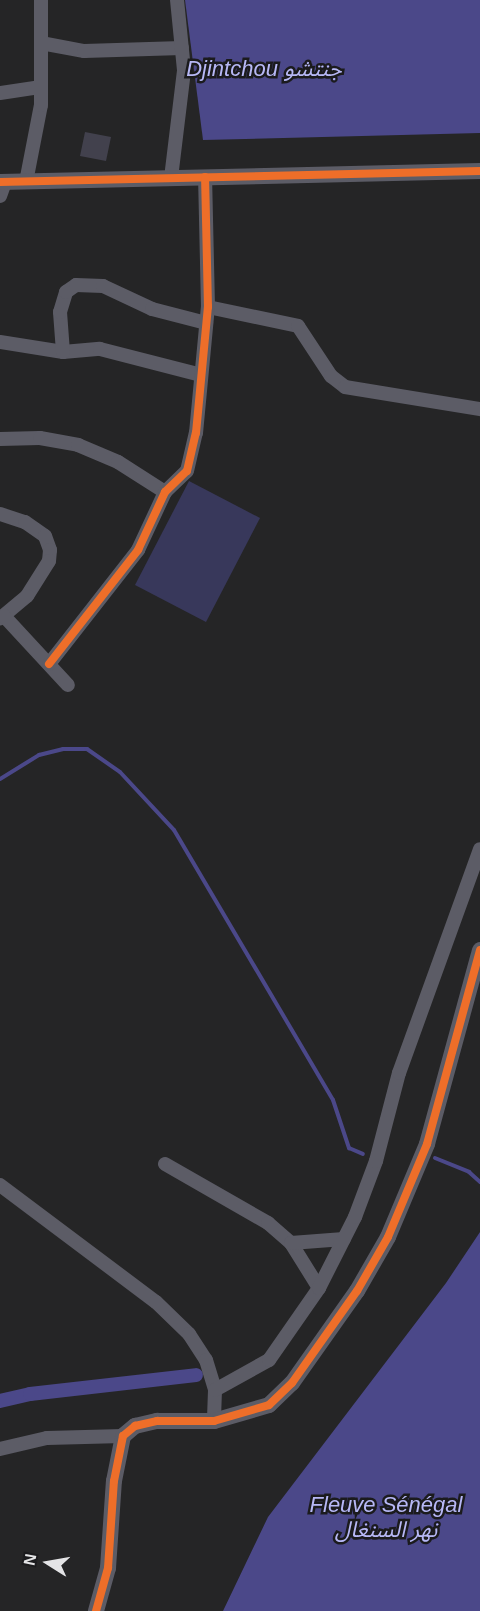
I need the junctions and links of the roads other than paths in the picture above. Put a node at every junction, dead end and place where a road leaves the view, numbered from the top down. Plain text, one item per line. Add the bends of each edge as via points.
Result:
1 (41, 0) edge
2 (177, 0) edge
3 (41, 43) junction
4 (182, 48) junction
5 (40, 87) junction
6 (0, 93) edge
7 (480, 171) edge
8 (205, 177) junction
9 (171, 178) junction
10 (26, 182) junction
11 (2, 187) edge
12 (208, 307) junction
13 (206, 323) junction
14 (0, 342) edge
15 (63, 352) junction
16 (201, 375) junction
17 (480, 409) edge
18 (0, 439) edge
19 (165, 492) junction
20 (0, 514) edge
21 (2, 617) edge
22 (49, 664) junction
23 (68, 685) dead end
24 (480, 849) edge
25 (480, 950) edge
26 (165, 1164) dead end
27 (0, 1185) edge
28 (344, 1239) junction
29 (291, 1243) junction
30 (319, 1288) junction
31 (215, 1390) junction
32 (214, 1421) junction
33 (123, 1436) junction
34 (0, 1449) edge
35 (96, 1611) edge

1 - 3 street
2 - 4 street
3 - 4 street via 84,51
3 - 5 street
4 - 9 street via 184,70
5 - 6 street
5 - 10 street via 41,105
7 - 8 street
8 - 9 street
8 - 12 street
9 - 10 street
10 - 11 street
12 - 13 street
12 - 17 street via 298,326 332,376 345,387
13 - 15 street via 152,309 112,289 76,285 66,292 60,312
13 - 16 street
14 - 15 street
15 - 16 street via 100,349
16 - 19 street via 193,452 187,471
18 - 19 street via 40,438 78,445 118,462
19 - 22 street via 138,550
20 - 21 street via 25,522 45,536 50,550 49,561 27,596
21 - 22 street
22 - 23 street
24 - 28 street via 399,1073 376,1161
25 - 32 street via 427,1144 383,1246 357,1291 292,1383 269,1405
26 - 29 street via 268,1223
27 - 31 street via 156,1302 189,1334 206,1360
28 - 29 street
28 - 30 street
29 - 30 street
30 - 31 street via 269,1360
31 - 32 street
32 - 33 street via 157,1421 135,1426
33 - 34 street via 47,1438
33 - 35 street via 114,1481 108,1568

